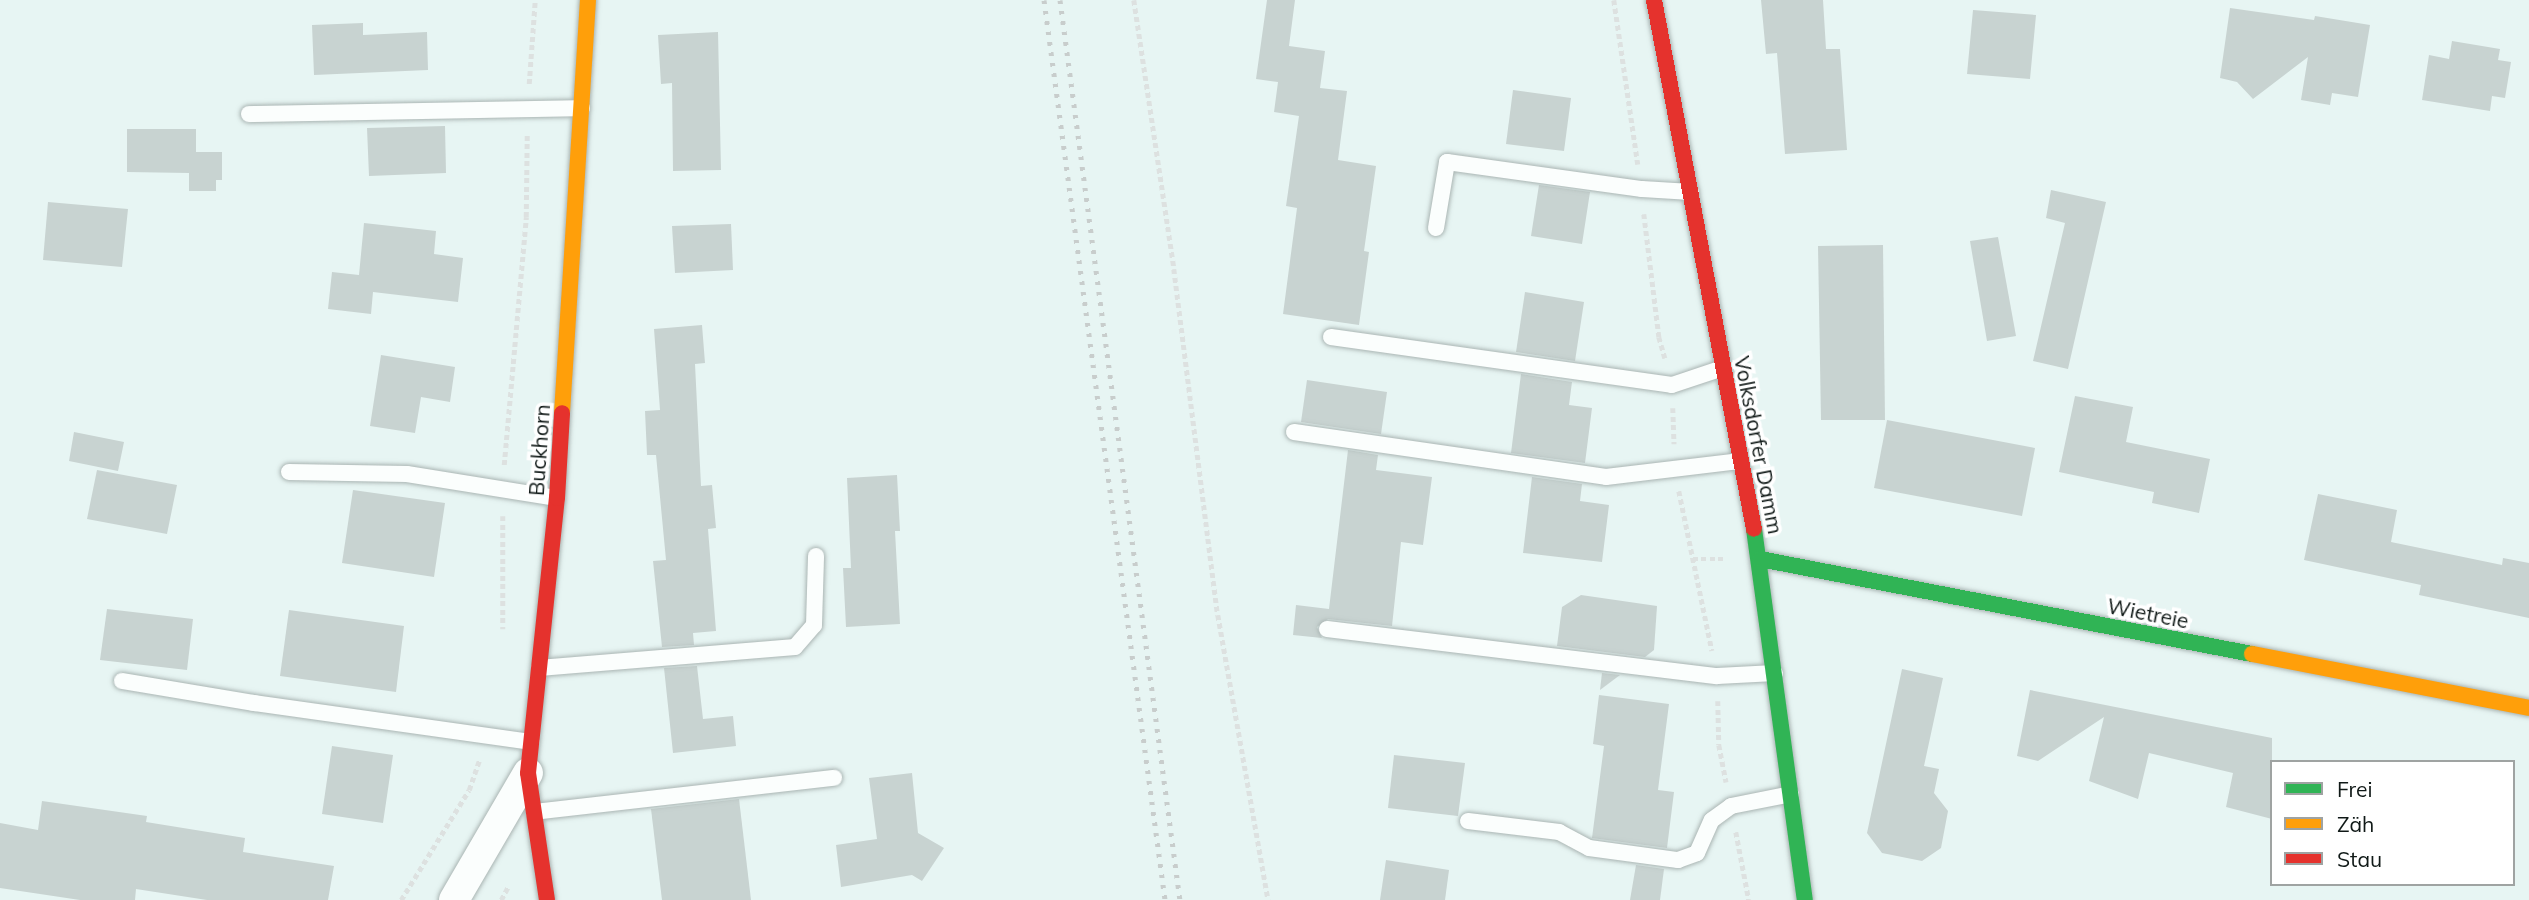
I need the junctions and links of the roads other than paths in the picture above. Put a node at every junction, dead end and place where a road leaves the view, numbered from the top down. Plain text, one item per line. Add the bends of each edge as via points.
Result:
1 (588, 0) edge
2 (1654, 0) edge
3 (582, 107) junction
4 (249, 114) dead end
5 (1691, 192) junction
6 (1436, 228) dead end
7 (1331, 337) dead end
8 (1723, 368) junction
9 (1294, 432) dead end
10 (1741, 461) junction
11 (289, 472) dead end
12 (557, 498) junction
13 (816, 556) dead end
14 (1760, 559) junction
15 (1327, 629) dead end
16 (539, 668) junction
17 (1775, 673) junction
18 (122, 681) dead end
19 (2529, 708) edge
20 (531, 742) junction
21 (527, 774) junction
22 (834, 778) dead end
23 (1791, 794) junction
24 (534, 812) junction
25 (1468, 821) dead end
26 (454, 900) edge
27 (547, 900) edge
28 (1805, 900) edge

1 - 3 street, Buckhorn
2 - 5 street, Volksdorfer Damm
3 - 4 lane
3 - 12 street, Buckhorn
5 - 6 lane via 1447,162
5 - 8 street, Volksdorfer Damm
7 - 8 lane via 1672,385
8 - 10 street, Volksdorfer Damm
9 - 10 lane via 1606,477
10 - 14 street, Volksdorfer Damm
11 - 12 lane via 407,474
12 - 16 street, Buckhorn
13 - 16 lane via 814,625 795,647
14 - 17 street, Volksdorfer Damm
14 - 19 street, Wietreie
15 - 17 lane via 1717,676
16 - 20 street, Buckhorn
17 - 23 street, Volksdorfer Damm
18 - 20 lane
20 - 21 street, Buckhorn
21 - 24 street, Buckhorn
21 - 26 street
22 - 24 lane
23 - 25 lane via 1731,806 1712,820 1697,853 1678,860 1589,848 1559,832
23 - 28 street, Volksdorfer Damm
24 - 27 street, Buckhorn

